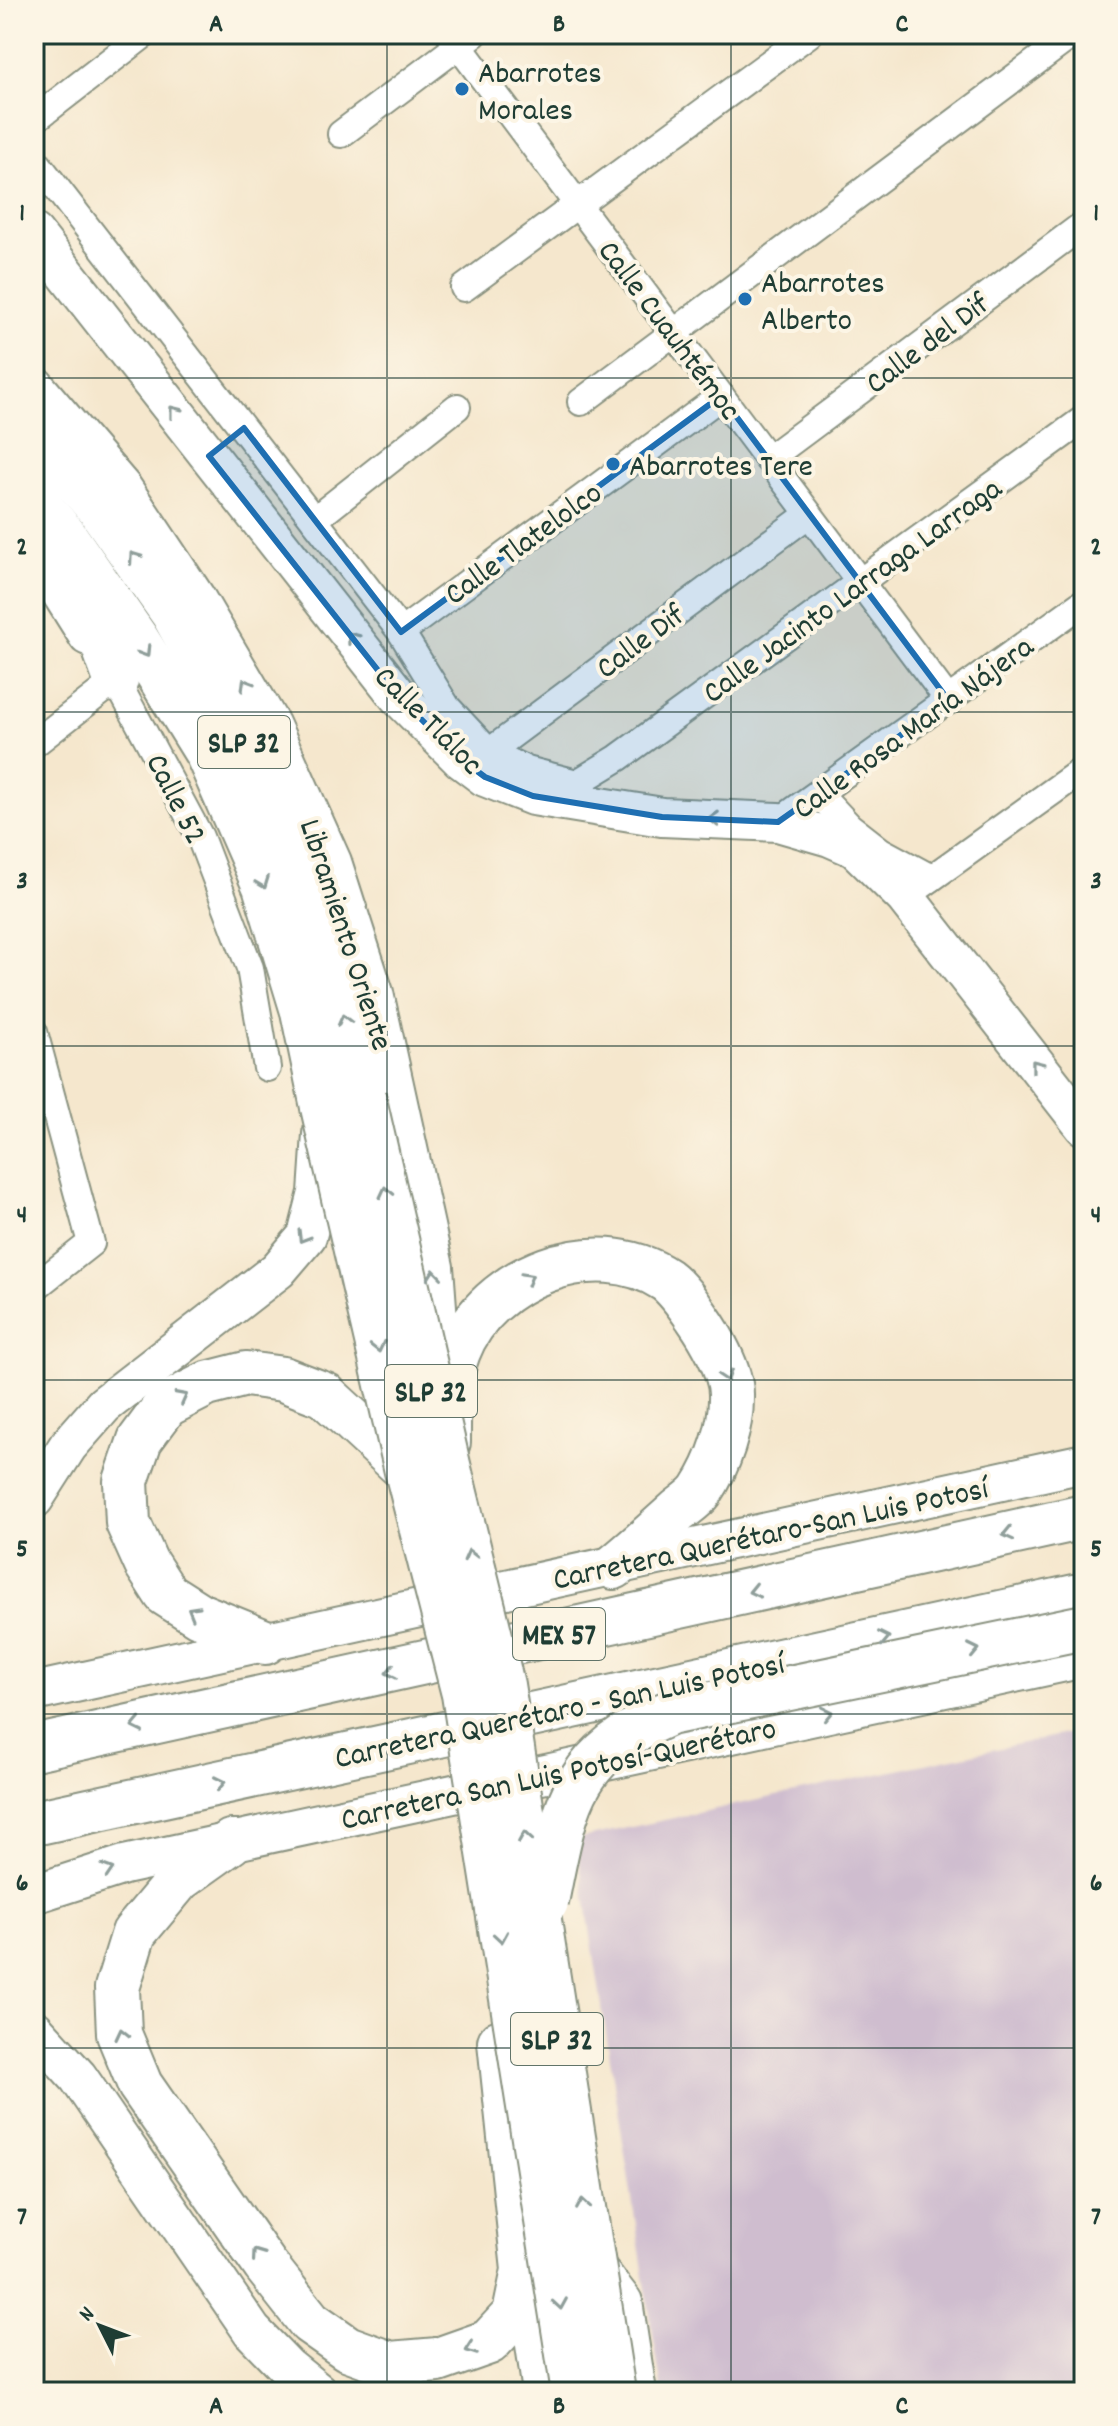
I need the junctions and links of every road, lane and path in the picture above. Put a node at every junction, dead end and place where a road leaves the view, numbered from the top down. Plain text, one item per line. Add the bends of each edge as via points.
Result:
1 (145, 34) edge
2 (809, 34) edge
3 (1073, 34) edge
4 (461, 38) edge
5 (34, 120) edge
6 (341, 134) dead end
7 (34, 159) edge
8 (578, 205) junction
9 (1084, 224) edge
10 (34, 233) edge
11 (464, 288) dead end
12 (138, 290) junction
13 (103, 319) junction
14 (674, 333) junction
15 (34, 385) edge
16 (721, 396) junction
17 (581, 402) dead end
18 (34, 403) edge
19 (457, 407) dead end
20 (1084, 419) edge
21 (244, 428) junction
22 (34, 434) edge
23 (209, 456) junction
24 (768, 459) junction
25 (34, 499) edge
26 (99, 508) junction
27 (809, 514) junction
28 (314, 520) junction
29 (44, 531) edge
30 (860, 582) junction
31 (1084, 602) edge
32 (401, 632) junction
33 (116, 680) junction
34 (949, 701) junction
35 (34, 744) edge
36 (618, 758) joint
37 (487, 764) junction
38 (1084, 769) edge
39 (819, 794) junction
40 (778, 822) junction
41 (918, 888) junction
42 (34, 1032) edge
43 (267, 1068) dead end
44 (343, 1101) junction
45 (1084, 1126) edge
46 (34, 1288) edge
47 (1084, 1463) edge
48 (428, 1468) junction
49 (34, 1499) edge
50 (1084, 1517) edge
51 (614, 1567) junction
52 (1084, 1595) edge
53 (1084, 1627) edge
54 (265, 1642) junction
55 (1084, 1658) edge
56 (483, 1689) junction
57 (34, 1692) edge
58 (34, 1748) edge
59 (34, 1823) edge
60 (231, 1842) junction
61 (34, 1894) edge
62 (540, 1931) junction
63 (509, 1989) junction
64 (34, 2029) edge
65 (592, 2262) junction
66 (524, 2270) junction
67 (318, 2392) edge
68 (542, 2392) edge
69 (574, 2392) edge
70 (613, 2392) edge
71 (637, 2392) edge

1 - 5 street
2 - 8 street
3 - 14 street
4 - 6 street
4 - 8 street, Calle Cuauhtémoc
7 - 12 street, Calle Tláloc
8 - 11 street
8 - 14 street, Calle Cuauhtémoc
9 - 24 street, Calle del Dif
10 - 13 main road, Calle Tláloc
12 - 13 street
12 - 21 street, Calle Tláloc
23 -> 13 main road, Calle Tláloc
14 - 16 street, Calle Cuauhtémoc
14 - 17 street
48 -> 15 main road, Libramiento Oriente via 434,1267 374,993 332,862 271,726 195,597 123,489
16 - 24 street, Calle Cuauhtémoc
16 - 32 street, Calle Tlatelolco
18 - 26 highway
19 - 28 street
20 - 30 street, Calle Jacinto Larraga Larraga
21 - 23 street
21 - 28 street, Calle Tláloc
22 - 26 highway, Libramiento Oriente / SLP 32
37 -> 23 main road, Calle Tláloc via 461,759 399,697
24 - 27 street, Calle Cuauhtémoc
25 - 29 highway, Libramiento Oriente / SLP 32
44 -> 26 highway, Libramiento Oriente / SLP 32 via 339,1002 300,871 241,736 173,613
27 - 30 street, Calle Cuauhtémoc
27 - 37 street, Calle Dif
28 - 32 street, Calle Tláloc
29 - 33 highway
29 -> 44 highway, Libramiento Oriente / SLP 32 via 137,640 207,753 265,886 303,1011
30 - 34 street, Calle Cuauhtémoc
30 - 36 street, Calle Jacinto Larraga Larraga
31 - 34 street, Calle Rosa María Nájera
32 - 37 street, Calle Tláloc
33 - 35 street
33 - 43 street, Calle 52 via 200,837 250,968
34 - 39 street, Calle Rosa María Nájera
36 - 37 street, Calle Tláloc via 577,783
40 -> 37 main road, Calle Tláloc via 662,817 533,796
38 - 41 street
39 - 40 street, Calle Rosa María Nájera
39 - 41 street
40 - 41 main road, Calle Tláloc via 855,848
45 -> 41 main road, Calle Tláloc
42 - 46 street via 91,1243
44 - 48 highway, SLP 32, bridge
44 -> 49 main road via 307,1236 278,1270 104,1405 68,1446
47 - 51 main road, Carretera Querétaro-San Luis Potosí
48 -> 51 highway, bridge via 458,1351 501,1293 538,1271 588,1259 637,1267 666,1281 714,1339 731,1392 725,1440 700,1492
54 -> 48 highway via 199,1615 166,1594 128,1523 126,1481 140,1440 166,1405 207,1384 246,1374 283,1379 325,1395
48 - 56 highway, SLP 32, bridge
50 -> 58 highway, MEX 57
51 - 54 main road, Carretera Querétaro-San Luis Potosí
59 -> 52 highway, Carretera Querétaro - San Luis Potosí / MEX 57
62 -> 53 highway, SLP 32, bridge via 560,1835 579,1783 593,1762 634,1728 669,1713
54 - 57 main road, Carretera Querétaro-San Luis Potosí
60 -> 55 main road, Carretera San Luis Potosí-Querétaro
62 -> 56 highway, SLP 32, bridge
56 -> 63 highway, SLP 32, bridge
61 -> 60 main road, Carretera San Luis Potosí-Querétaro via 124,1865
66 -> 60 highway via 515,2314 489,2342 438,2360 391,2364 347,2348 310,2322 265,2265 140,2085 119,2034 117,1988 134,1933 179,1879
65 -> 62 highway, SLP 32, bridge
63 - 66 highway via 498,2030
63 -> 69 highway, SLP 32, bridge
64 - 67 main road via 78,2077 252,2331
65 - 70 highway, SLP 32, bridge
65 - 71 main road, SLP 32 via 623,2302
66 - 68 main road

